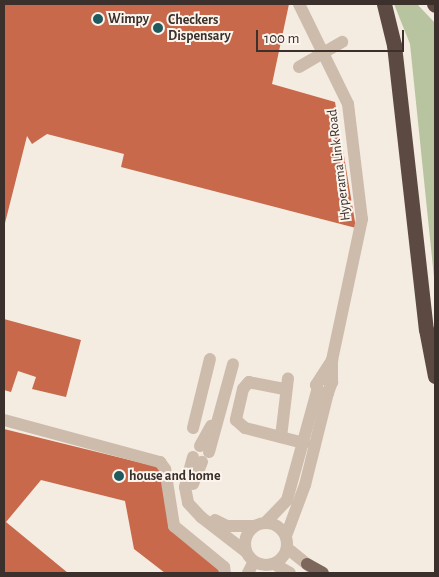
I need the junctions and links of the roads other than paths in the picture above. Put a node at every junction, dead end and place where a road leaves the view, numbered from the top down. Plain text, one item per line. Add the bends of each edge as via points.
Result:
1 (299, 4) edge
2 (384, 4) edge
3 (342, 42) dead end
4 (324, 53) junction
5 (299, 67) dead end
6 (210, 359) dead end
7 (230, 364) dead end
8 (435, 376) edge
9 (324, 386) junction
10 (199, 407) junction
11 (218, 412) junction
12 (4, 420) edge
13 (193, 428) dead end
14 (281, 437) junction
15 (304, 443) junction
16 (201, 454) junction
17 (266, 522) junction
18 (253, 526) junction
19 (286, 542) junction
20 (245, 550) junction
21 (254, 562) junction
22 (274, 564) junction
23 (307, 564) junction
24 (225, 573) edge
25 (248, 573) edge
26 (290, 573) edge
27 (317, 573) edge
28 (323, 573) edge

1 - 4 street, Hyperama Link Road
2 - 8 highway via 394,45 426,329
3 - 4 street
4 - 5 street
4 - 9 street, Hyperama Link Road via 348,104 362,219
6 - 10 street
7 - 11 street
9 - 15 street, Hyperama Link Road
9 - 19 street, Hyperama Link Road via 305,485
10 - 11 street
10 - 13 street
11 - 16 street
12 - 24 street via 160,462 165,469 174,526 224,567
14 - 14 street via 245,428 236,420 243,389 249,382 286,384
14 - 15 street
15 - 17 street, Hyperama Link Road via 287,500
16 - 18 street via 192,488 195,506 227,526
16 - 20 street via 185,487 188,503 201,517
17 - 18 street
17 - 19 street via 278,526
18 - 20 street via 245,537
19 - 22 street via 282,558
19 - 23 street
20 - 21 street
21 - 22 street
21 - 25 street
22 - 26 street
23 - 27 street
23 - 28 main road

